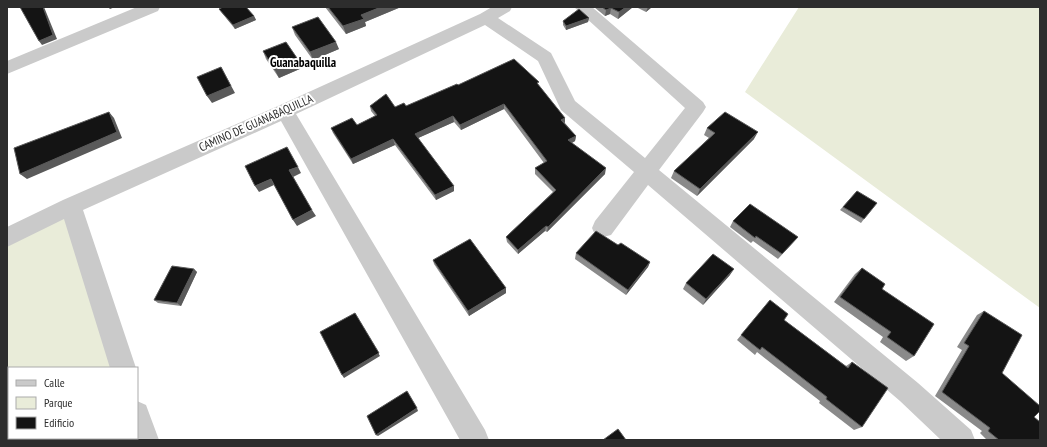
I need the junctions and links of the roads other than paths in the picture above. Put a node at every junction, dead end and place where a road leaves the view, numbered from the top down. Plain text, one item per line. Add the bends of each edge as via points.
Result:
1 (152, 7) edge
2 (582, 7) edge
3 (495, 12) edge
4 (7, 68) edge
5 (284, 111) junction
6 (647, 172) junction
7 (71, 206) junction
8 (603, 228) dead end
9 (7, 237) edge
10 (122, 367) edge
11 (138, 417) edge
12 (145, 440) edge
13 (475, 440) edge
14 (961, 440) edge

1 - 4 street
2 - 6 street via 696,107
3 - 5 street, CAMINO DE GUANABAQUILLA
3 - 6 street via 545,57 568,105
5 - 7 street, CAMINO DE GUANABAQUILLA
5 - 13 street
6 - 8 street
6 - 14 street via 910,392
7 - 9 street, CAMINO DE GUANABAQUILLA
7 - 10 street
11 - 12 street

